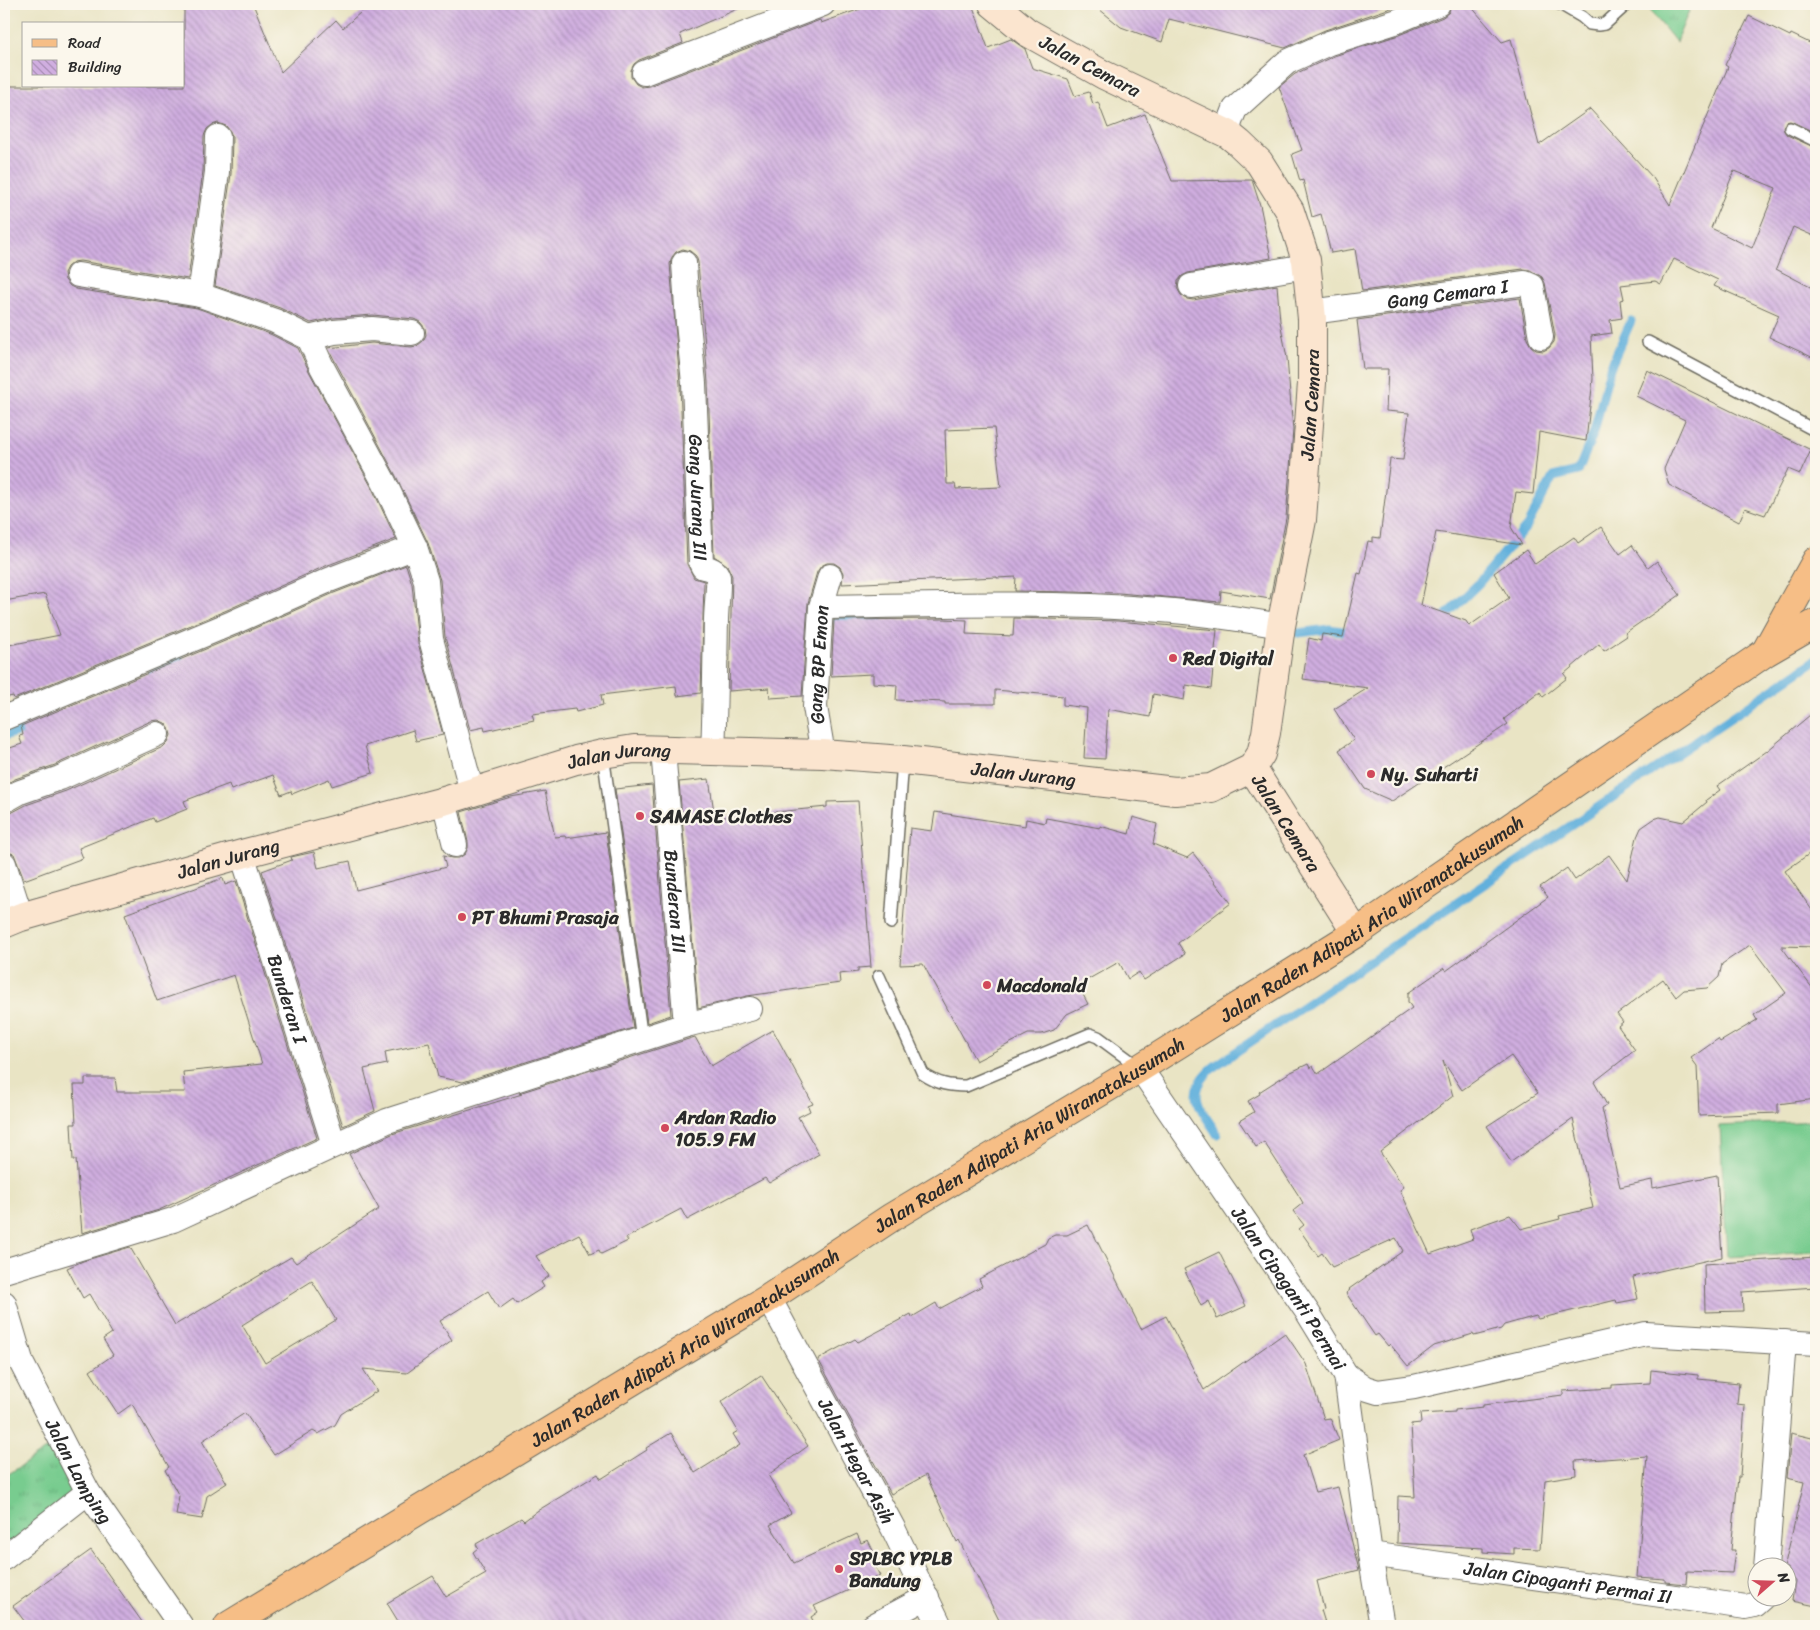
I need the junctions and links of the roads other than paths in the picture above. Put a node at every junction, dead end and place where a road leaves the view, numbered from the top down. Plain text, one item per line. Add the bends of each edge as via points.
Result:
1 (823, 4) edge
2 (994, 4) edge
3 (1438, 4) edge
4 (1560, 4) edge
5 (1627, 4) edge
6 (644, 73) dead end
7 (1790, 128) dead end
8 (1228, 134) junction
9 (218, 137) dead end
10 (1816, 140) edge
11 (684, 263) dead end
12 (1306, 266) junction
13 (78, 275) dead end
14 (1191, 286) dead end
15 (200, 295) junction
16 (1312, 312) junction
17 (412, 333) dead end
18 (1541, 337) dead end
19 (309, 338) junction
20 (1648, 342) dead end
21 (1816, 431) edge
22 (415, 547) junction
23 (1816, 561) edge
24 (830, 576) dead end
25 (821, 607) junction
26 (1816, 623) edge
27 (1281, 626) junction
28 (1766, 652) junction
29 (4, 718) edge
30 (158, 734) dead end
31 (663, 750) junction
32 (713, 752) junction
33 (603, 754) junction
34 (823, 754) junction
35 (903, 760) junction
36 (1252, 768) junction
37 (472, 792) junction
38 (4, 801) edge
39 (444, 801) junction
40 (455, 845) dead end
41 (242, 854) junction
42 (4, 864) edge
43 (12, 920) edge
44 (891, 923) dead end
45 (1356, 933) junction
46 (878, 976) dead end
47 (750, 1009) dead end
48 (686, 1026) junction
49 (642, 1040) junction
50 (1140, 1068) junction
51 (334, 1145) junction
52 (4, 1271) edge
53 (769, 1298) junction
54 (4, 1303) edge
55 (1784, 1342) junction
56 (1816, 1344) edge
57 (1346, 1375) junction
58 (88, 1492) junction
59 (1370, 1554) junction
60 (4, 1558) edge
61 (1767, 1558) edge
62 (927, 1596) junction
63 (1748, 1606) edge
64 (232, 1625) edge
65 (181, 1626) edge
66 (873, 1626) edge
67 (940, 1626) edge
68 (1382, 1626) edge

1 - 6 street
2 - 8 main road, Jalan Cemara via 1027,32 1104,75
3 - 8 street via 1329,43 1287,62 1235,109
4 - 5 lane via 1590,24 1598,25 1605,24
7 - 10 lane
8 - 12 main road, Jalan Cemara via 1259,162 1290,211
9 - 15 street via 217,172
11 - 32 street, Gang Jurang III via 694,383 701,563 715,572 718,578
12 - 14 street
12 - 16 main road, Jalan Cemara
13 - 15 street
15 - 19 street via 275,321
16 - 18 street, Gang Cemara I via 1525,283 1532,286
16 - 27 main road, Jalan Cemara via 1312,384 1302,520
17 - 19 street via 372,329
19 - 22 street
20 - 21 lane
22 - 29 street via 329,580
22 - 37 street via 426,581 431,639
23 - 28 main road
24 - 25 street, Gang BP Emon
25 - 27 street via 1009,604 1160,610
25 - 34 street, Gang BP Emon via 815,707
26 - 28 main road, Jalan Raden Adipati Aria Wiranatakusumah
27 - 36 main road, Jalan Cemara via 1266,733 1261,754
28 - 45 main road, Jalan Raden Adipati Aria Wiranatakusumah
30 - 38 street
31 - 32 main road, Jalan Jurang
31 - 33 main road, Jalan Jurang
31 - 48 street, Bunderan III
32 - 34 main road, Jalan Jurang
33 - 37 main road, Jalan Jurang
33 - 49 lane
34 - 35 main road, Jalan Jurang
35 - 36 main road, Jalan Jurang via 1175,791 1211,788
35 - 44 lane
36 - 45 main road, Jalan Cemara
37 - 39 main road, Jalan Jurang
39 - 40 street
39 - 41 main road, Jalan Jurang
41 - 43 main road, Jalan Jurang
41 - 51 street, Bunderan I
42 - 43 street
45 - 50 main road, Jalan Raden Adipati Aria Wiranatakusumah
46 - 50 lane via 923,1074 934,1082 966,1086 1090,1034
47 - 48 street
48 - 49 street
49 - 51 street via 387,1121
50 - 53 main road, Jalan Raden Adipati Aria Wiranatakusumah via 892,1217
50 - 57 street, Jalan Cipaganti Permai via 1308,1313
51 - 52 street via 173,1220
53 - 62 street, Jalan Hegar Asih
53 - 64 main road, Jalan Raden Adipati Aria Wiranatakusumah
54 - 58 street, Jalan Lamping via 22,1364
55 - 56 street
55 - 57 street via 1646,1334 1414,1387 1378,1392 1365,1388
55 - 61 street
57 - 59 street, Jalan Cipaganti Permai
58 - 60 street
58 - 65 street, Jalan Lamping
59 - 63 street, Jalan Cipaganti Permai II
59 - 68 street, Jalan Cipaganti Permai
62 - 66 street
62 - 67 street, Jalan Hegar Asih

